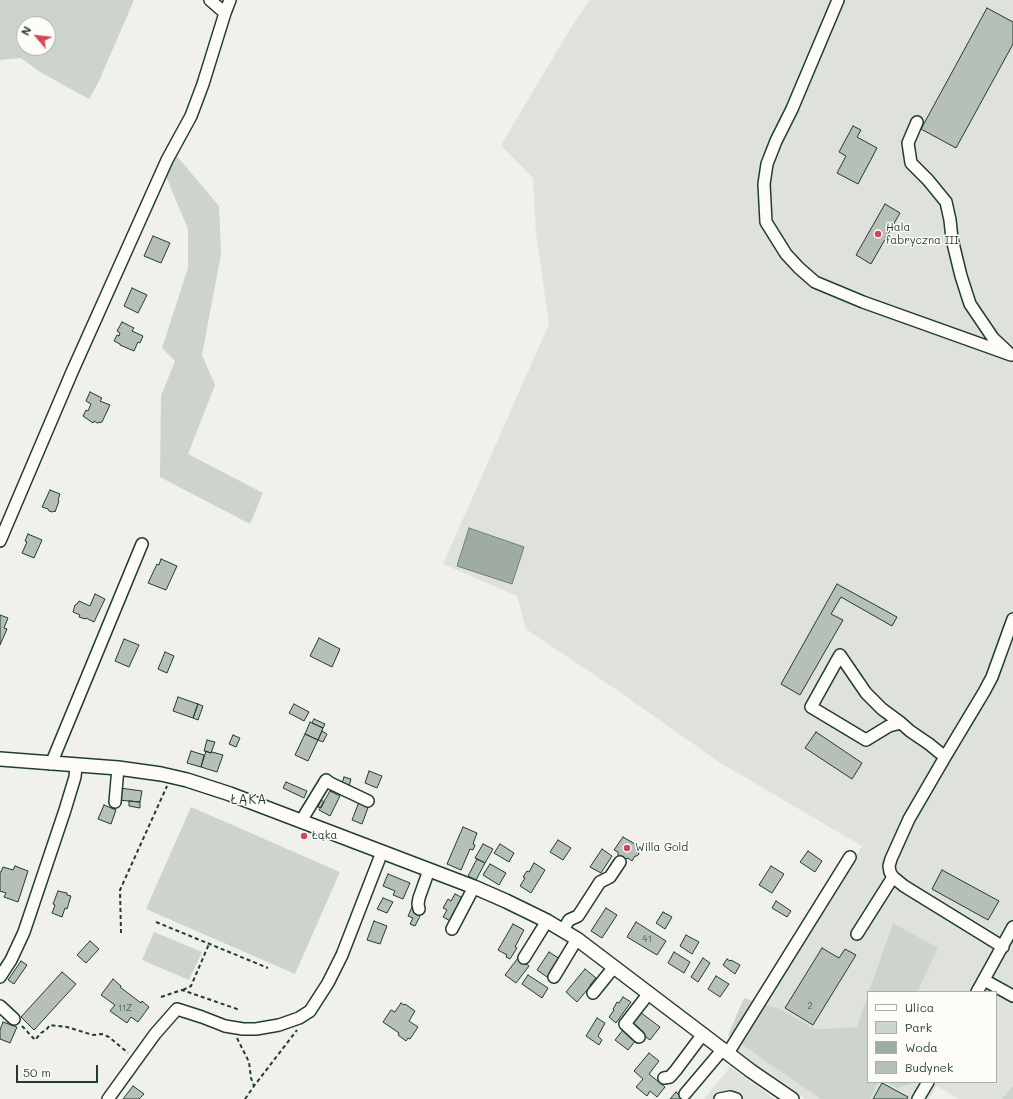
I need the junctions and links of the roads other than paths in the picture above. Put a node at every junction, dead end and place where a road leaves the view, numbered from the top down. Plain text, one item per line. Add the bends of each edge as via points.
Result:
1 (210, 0) edge
2 (230, 0) edge
3 (838, 0) edge
4 (225, 13) junction
5 (917, 122) dead end
6 (1012, 355) edge
7 (0, 541) edge
8 (142, 544) dead end
9 (1013, 619) edge
10 (901, 723) junction
11 (944, 757) junction
12 (0, 759) edge
13 (51, 764) junction
14 (76, 766) junction
15 (118, 768) junction
16 (368, 801) dead end
17 (115, 802) dead end
18 (301, 821) junction
19 (382, 852) junction
20 (850, 857) dead end
21 (620, 862) dead end
22 (429, 870) junction
23 (893, 876) junction
24 (474, 887) junction
25 (419, 908) dead end
26 (547, 920) junction
27 (1013, 927) edge
28 (452, 929) dead end
29 (563, 930) junction
30 (857, 934) dead end
31 (577, 939) junction
32 (1003, 946) junction
33 (524, 958) dead end
34 (614, 967) junction
35 (0, 976) edge
36 (554, 977) dead end
37 (984, 980) junction
38 (978, 991) edge
39 (593, 993) dead end
40 (649, 994) junction
41 (1013, 996) edge
42 (0, 1006) edge
43 (14, 1019) road end
44 (703, 1034) junction
45 (639, 1037) dead end
46 (726, 1051) junction
47 (664, 1078) dead end
48 (927, 1083) edge
49 (685, 1094) dead end
50 (108, 1099) edge
51 (720, 1099) edge
52 (736, 1099) edge
53 (792, 1099) edge
54 (918, 1099) edge

1 - 4 street
2 - 4 street
3 - 6 street via 767,164 764,184 766,222 786,254 815,282 862,302
4 - 7 street via 204,84 191,116 167,160
5 - 6 street via 908,143 911,162 946,202 952,239 970,304 993,338
8 - 13 street
9 - 11 street via 992,677
10 - 10 street via 889,726 866,740 811,707 840,655 866,693
10 - 11 street
11 - 23 street via 897,843 890,866
12 - 13 main road
13 - 14 main road
14 - 15 main road
14 - 35 street via 65,810 24,932
15 - 17 street
15 - 18 main road via 188,780
16 - 18 street via 326,780
18 - 19 main road
19 - 22 main road
19 - 50 street via 339,961 310,1011 279,1025 243,1029 225,1026 177,1009 162,1025
20 - 46 street
21 - 29 street via 610,877 600,882 578,916 570,920
22 - 24 main road
22 - 25 street via 419,898
23 - 30 street
23 - 32 street via 904,886
24 - 26 main road
24 - 28 street
26 - 29 main road
26 - 33 street
27 - 32 street
29 - 31 main road
31 - 34 main road
31 - 36 street
32 - 37 street
34 - 39 street
34 - 40 main road
37 - 38 street
37 - 41 street
40 - 44 main road
40 - 45 street via 625,1024
42 - 43 street
44 - 46 main road
44 - 47 street via 670,1077
46 - 49 street
46 - 53 main road
48 - 54 street
51 - 52 street

